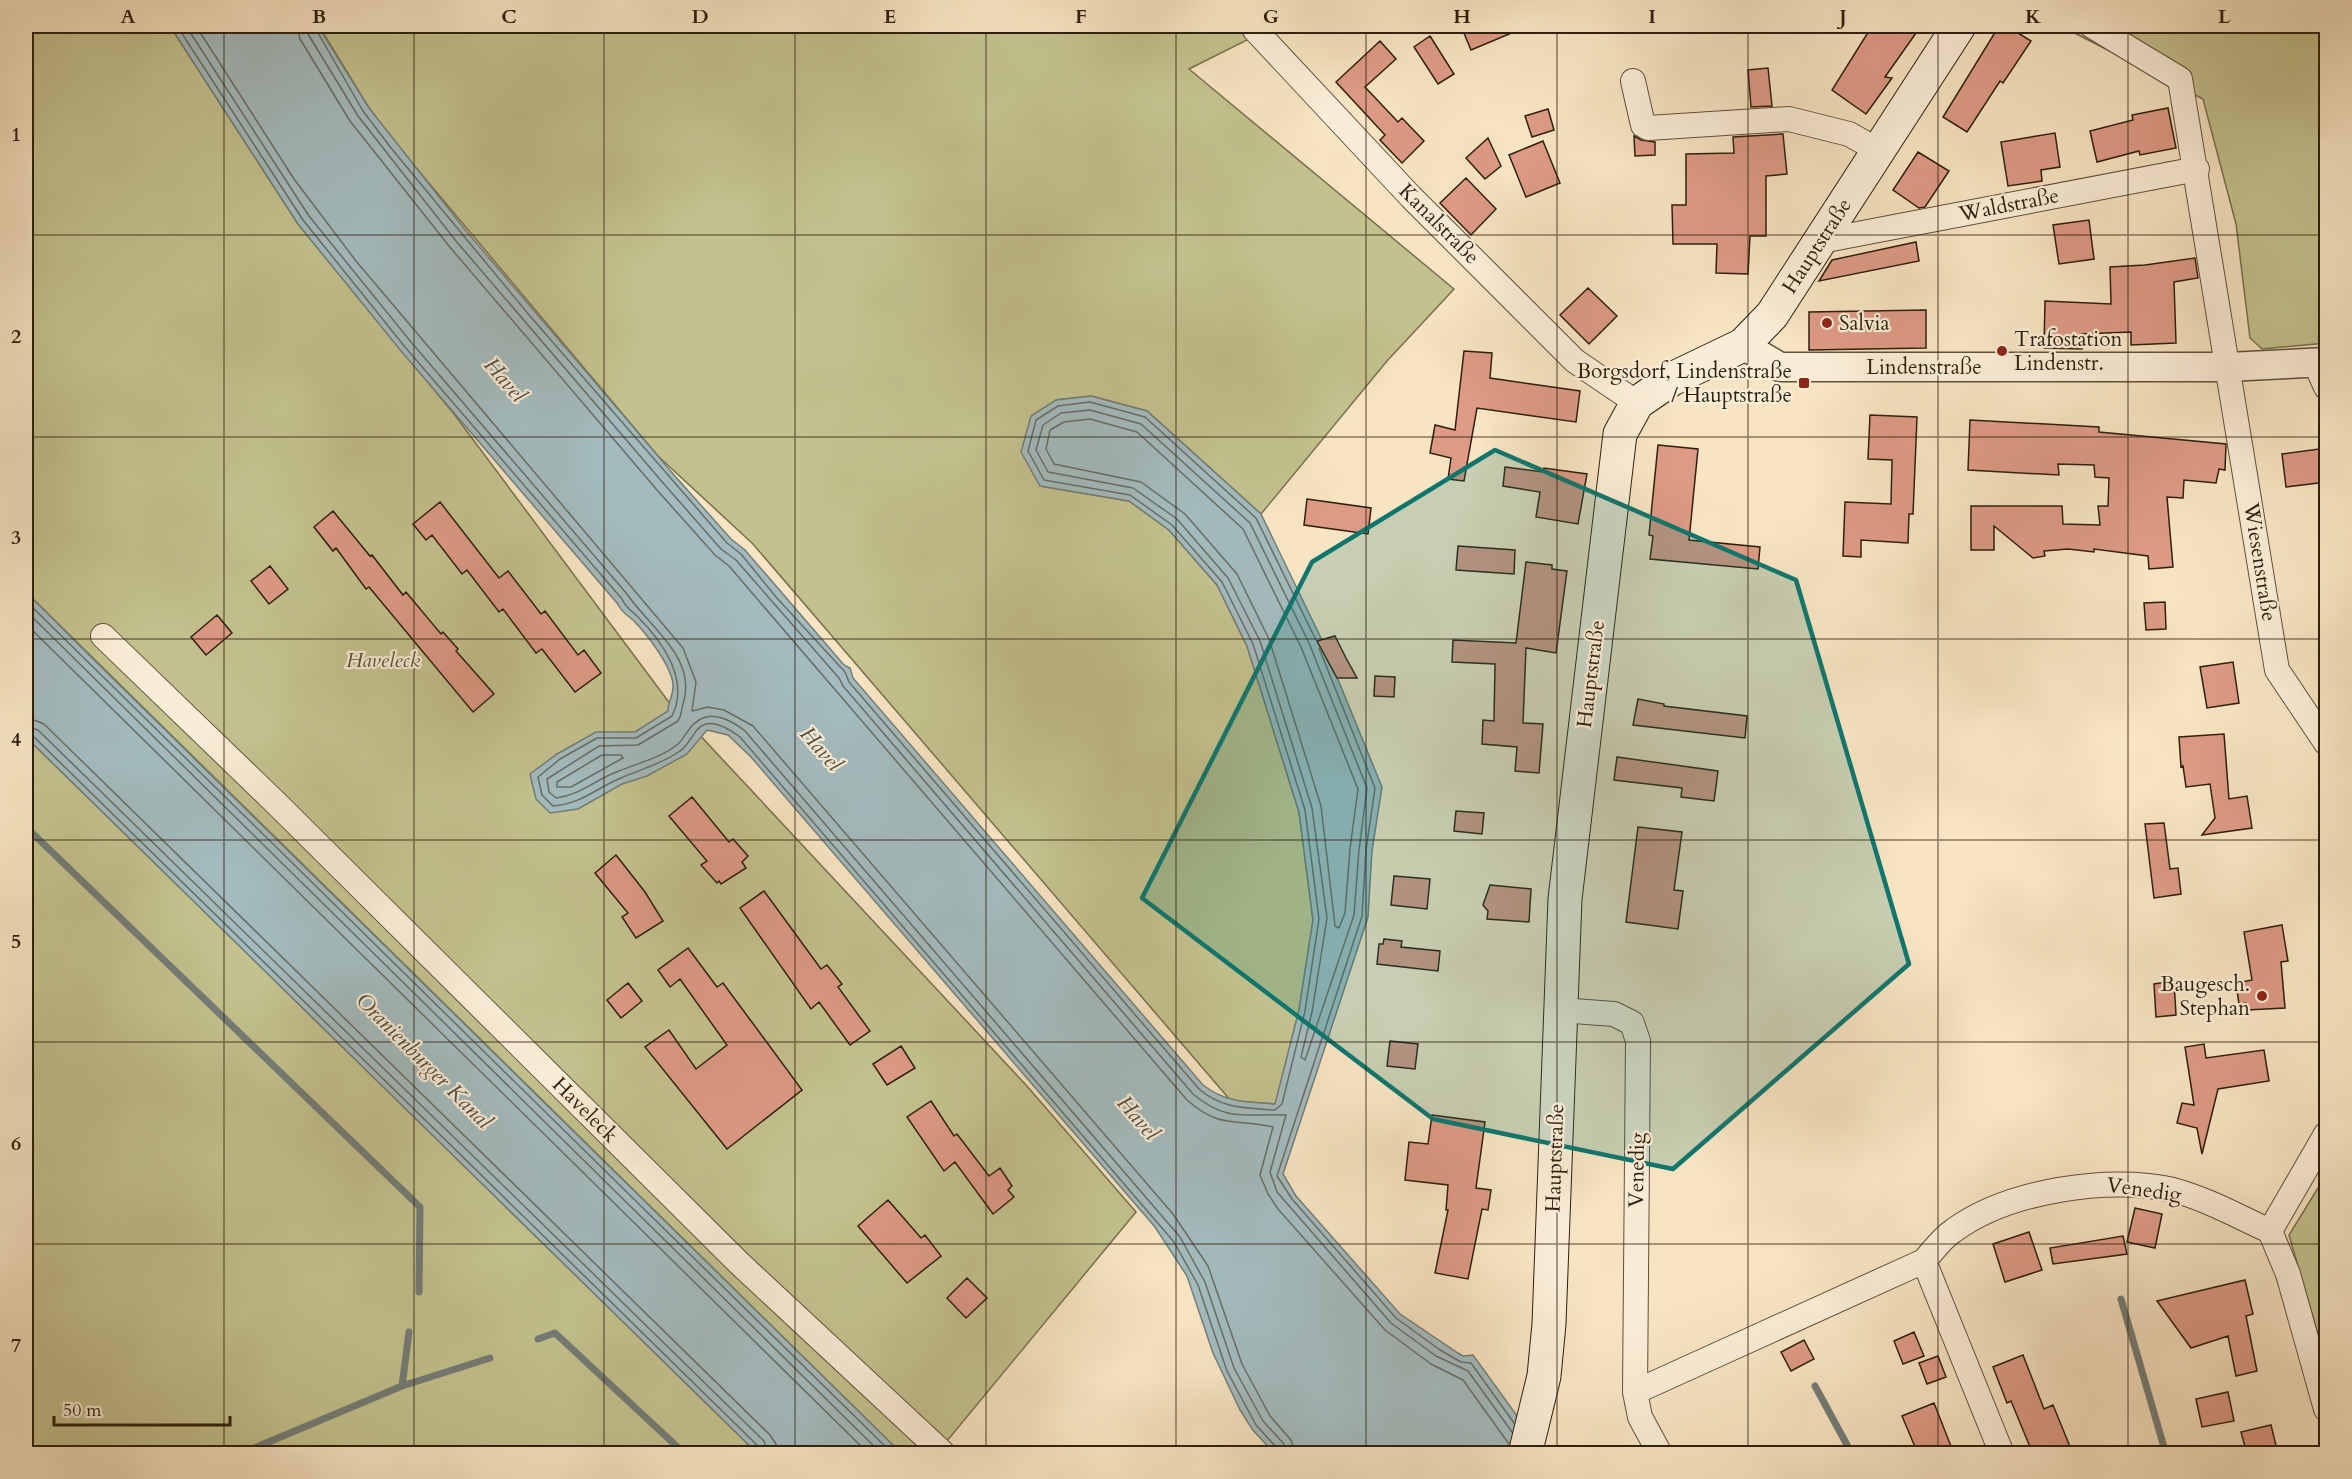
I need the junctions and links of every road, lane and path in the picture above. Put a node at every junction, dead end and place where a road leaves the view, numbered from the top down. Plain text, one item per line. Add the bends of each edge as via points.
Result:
1 (1959, 26) edge
2 (2092, 26) edge
3 (1255, 30) dead end
4 (1633, 81) dead end
5 (1879, 151) junction
6 (2197, 169) junction
7 (1821, 241) junction
8 (1743, 345) junction
9 (2228, 367) junction
10 (2323, 371) edge
11 (1637, 403) junction
12 (103, 636) dead end
13 (2317, 713) edge
14 (2326, 743) edge
15 (1560, 1010) junction
16 (2326, 1134) edge
17 (2270, 1231) junction
18 (1924, 1261) junction
19 (1635, 1392) junction
20 (2326, 1409) edge
21 (944, 1454) edge
22 (1525, 1454) edge
23 (1660, 1454) edge
24 (2002, 1454) edge

1 - 5 main road, Hauptstraße
2 - 6 street via 2180,79
3 - 11 street, Kanalstraße via 1411,196 1575,361
4 - 5 street via 1643,125 1648,128 1789,119 1849,134
5 - 7 main road, Hauptstraße
6 - 7 street, Waldstraße
6 - 9 street
7 - 8 main road, Hauptstraße via 1772,315
8 - 9 street, Lindenstraße via 1780,367
8 - 11 main road, Hauptstraße via 1672,379
9 - 10 street, Lindenstraße
9 - 13 street, Wiesenstraße via 2277,670
11 - 15 main road, Hauptstraße via 1620,434 1565,899
12 - 21 street, Haveleck via 738,1263
13 - 14 street, Wiesenstraße
15 - 19 street, Venedig via 1614,1014 1632,1023 1638,1041
15 - 22 main road, Hauptstraße via 1549,1324 1544,1376
16 - 17 street
17 - 18 street, Venedig via 2174,1191 2131,1184 2098,1184 2048,1192 1985,1212 1952,1231
17 - 20 street via 2288,1274
18 - 19 street, Venedig
18 - 24 street
19 - 23 street, Venedig via 1640,1417

